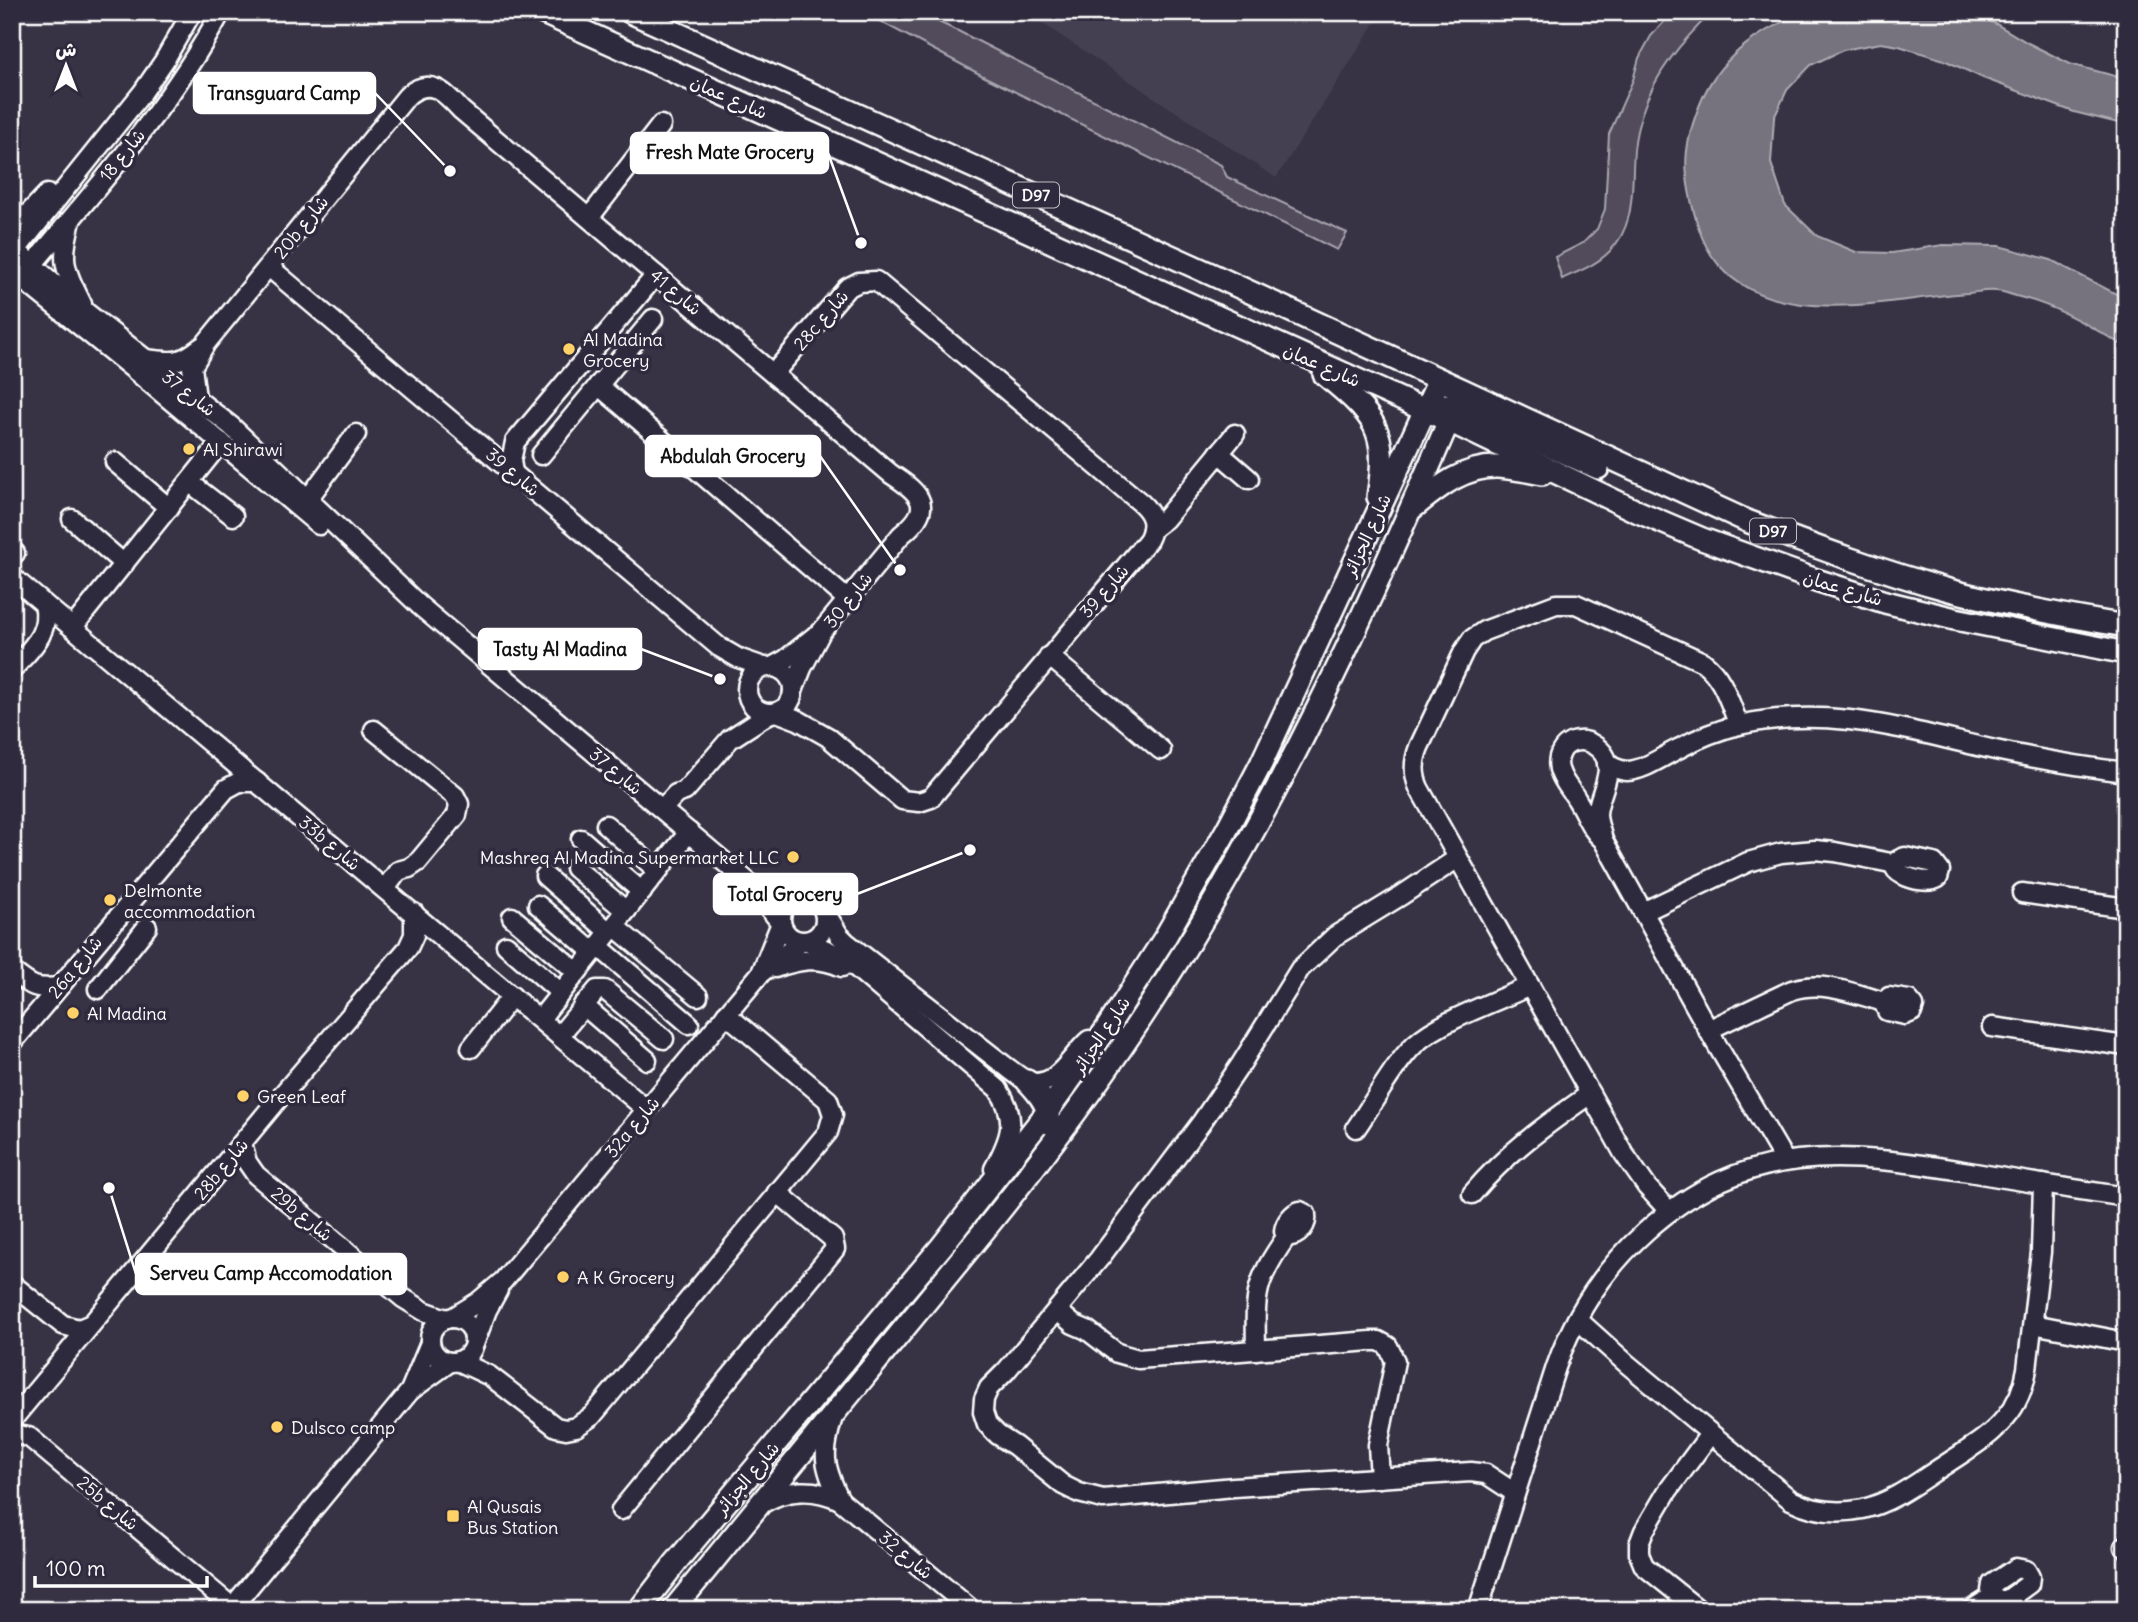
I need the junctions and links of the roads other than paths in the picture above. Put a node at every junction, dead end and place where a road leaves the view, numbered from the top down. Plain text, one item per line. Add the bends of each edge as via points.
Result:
1 (192, 12) edge
2 (221, 12) edge
3 (541, 12) edge
4 (630, 12) edge
5 (396, 112) joint
6 (661, 125) dead end
7 (69, 185) junction
8 (72, 216) junction
9 (589, 218) junction
10 (12, 220) edge
11 (13, 251) edge
12 (269, 267) junction
13 (656, 275) junction
14 (19, 276) edge
15 (630, 307) junction
16 (87, 313) junction
17 (1248, 331) junction
18 (206, 343) junction
19 (1300, 355) junction
20 (146, 359) junction
21 (774, 374) junction
22 (569, 379) junction
23 (593, 391) junction
24 (1452, 397) junction
25 (196, 398) junction
26 (1428, 406) junction
27 (356, 434) dead end
28 (1235, 434) dead end
29 (221, 442) junction
30 (1219, 453) junction
31 (541, 455) dead end
32 (115, 462) dead end
33 (513, 472) junction
34 (891, 474) joint
35 (1563, 477) junction
36 (1249, 479) dead end
37 (189, 482) junction
38 (308, 499) junction
39 (1173, 507) junction
40 (169, 508) junction
41 (1147, 509) junction
42 (1410, 510) junction
43 (233, 516) dead end
44 (1375, 518) junction
45 (72, 519) dead end
46 (1152, 529) junction
47 (124, 564) junction
48 (12, 577) edge
49 (848, 600) junction
50 (44, 604) junction
51 (419, 606) junction
52 (2126, 626) edge
53 (72, 627) junction
54 (821, 632) junction
55 (2126, 653) edge
56 (1049, 656) junction
57 (768, 667) junction
58 (12, 670) edge
59 (793, 691) junction
60 (747, 695) junction
61 (773, 713) junction
62 (1739, 726) junction
63 (374, 730) dead end
64 (730, 739) junction
65 (1161, 750) dead end
66 (1607, 764) junction
67 (1648, 765) junction
68 (2126, 772) edge
69 (257, 782) junction
70 (1602, 794) junction
71 (667, 814) junction
72 (606, 825) dead end
73 (689, 832) junction
74 (581, 839) dead end
75 (1603, 840) junction
76 (1460, 863) junction
77 (1896, 864) dead end
78 (575, 868) dead end
79 (658, 871) junction
80 (545, 876) dead end
81 (747, 881) junction
82 (384, 889) junction
83 (642, 892) junction
84 (2022, 893) dead end
85 (793, 899) junction
86 (538, 905) dead end
87 (2126, 908) edge
88 (626, 911) junction
89 (825, 912) junction
90 (414, 914) junction
91 (512, 917) dead end
92 (1646, 917) junction
93 (781, 923) junction
94 (147, 927) dead end
95 (101, 936) junction
96 (604, 939) junction
97 (804, 942) junction
98 (506, 945) dead end
99 (124, 955) junction
100 (12, 971) edge
101 (577, 972) junction
102 (761, 973) junction
103 (1527, 981) junction
104 (872, 982) junction
105 (59, 987) junction
106 (98, 989) dead end
107 (561, 993) junction
108 (512, 996) junction
109 (698, 996) dead end
110 (1884, 1002) dead end
111 (583, 1005) junction
112 (726, 1014) junction
113 (540, 1019) junction
114 (689, 1024) dead end
115 (1992, 1027) dead end
116 (1107, 1028) junction
117 (1711, 1035) junction
118 (559, 1036) junction
119 (664, 1039) dead end
120 (12, 1043) edge
121 (2126, 1046) edge
122 (471, 1048) dead end
123 (647, 1060) dead end
124 (1027, 1081) junction
125 (1593, 1098) junction
126 (646, 1109) junction
127 (1048, 1111) junction
128 (1356, 1128) dead end
129 (242, 1144) junction
130 (1778, 1162) junction
131 (2048, 1185) junction
132 (777, 1192) junction
133 (1472, 1194) dead end
134 (2126, 1196) edge
135 (980, 1199) junction
136 (1664, 1216) junction
137 (1287, 1236) dead end
138 (503, 1281) junction
139 (12, 1284) edge
140 (1062, 1306) junction
141 (449, 1319) junction
142 (91, 1324) junction
143 (2032, 1324) junction
144 (1574, 1325) junction
145 (2126, 1342) edge
146 (430, 1343) junction
147 (474, 1344) junction
148 (1256, 1350) junction
149 (454, 1362) junction
150 (863, 1378) junction
151 (410, 1391) junction
152 (834, 1415) junction
153 (12, 1420) edge
154 (12, 1434) edge
155 (1710, 1434) junction
156 (1380, 1478) junction
157 (1518, 1486) junction
158 (840, 1500) junction
159 (760, 1504) junction
160 (621, 1510) dead end
161 (1993, 1596) dead end
162 (231, 1608) edge
163 (639, 1610) edge
164 (673, 1610) edge
165 (972, 1610) edge
166 (1478, 1610) edge
167 (1699, 1610) edge
168 (1971, 1610) edge

1 - 7 street, شارع 18 via 142,93
2 - 8 street, شارع 18 via 155,115
3 - 17 main road, شارع عمان / D97
4 - 24 main road, شارع عمان / D97 via 1188,264
5 - 9 street, شارع 41 via 417,97 437,96 461,110
5 - 12 street, 20b شارع
6 - 9 street
7 - 10 street via 54,188 28,214
7 - 11 street, شارع 18
8 - 14 street, شارع 18
8 - 16 street via 64,263
9 - 13 street, شارع 41
11 - 14 street, شارع 37
12 - 18 street, 20b شارع
12 - 33 street, شارع 39
13 - 15 street
13 - 21 street, شارع 41
14 - 16 street, شارع 37
14 - 29 street, شارع 37
15 - 22 street
15 - 23 street via 651,322
16 - 20 street, شارع 37
17 - 19 main road, شارع عمان / D97
17 - 26 main road via 1281,334
18 - 20 street, 20b شارع via 181,361
18 - 25 street, 20b شارع via 192,367
19 - 26 main road, شارع عمان / D97
19 - 44 main road via 1357,402 1376,431 1382,461
20 - 25 street, شارع 37
21 - 34 street, شارع 41
21 - 41 street, 28c شارع via 847,288 876,281
22 - 23 street
22 - 33 street via 515,442
23 - 31 street
23 - 49 street
24 - 26 main road, شارع الجزائر
24 - 26 main road, شارع عمان / D97
24 - 35 main road, شارع عمان / D97
24 - 42 main road, شارع الجزائر
24 - 52 main road, شارع عمان / D97 via 1820,549 2019,607
25 - 38 street, شارع 37
26 - 44 main road, شارع الجزائر
27 - 38 street
28 - 30 street, شارع 39
29 - 37 street
29 - 51 street, شارع 37
30 - 36 street
30 - 39 street, شارع 39
32 - 40 street
33 - 57 street, شارع 39 via 719,647
34 - 49 street, شارع 30 via 911,502 910,516 901,535
35 - 42 main road via 1498,467 1473,470 1450,480
35 - 55 main road, شارع عمان / D97 via 1702,539 1850,591 1955,619
37 - 40 street
37 - 43 street
38 - 51 street, شارع 37
39 - 41 street
39 - 46 street, شارع 39
40 - 47 street
41 - 46 street
42 - 150 main road, شارع الجزائر via 1290,764 1177,963 1077,1111 980,1238
44 - 116 main road, شارع الجزائر via 1226,831
45 - 47 street
46 - 56 street, شارع 39 via 1148,540
47 - 53 street
48 - 50 street, 33b شارع
49 - 54 street, شارع 30
50 - 53 street, 33b شارع
50 - 58 street via 43,632
51 - 71 street, شارع 37
53 - 69 street, 33b شارع
54 - 57 street, شارع 30
54 - 59 street, شارع 30
56 - 61 street, شارع 39 via 925,801 902,800 828,737 799,720
56 - 65 street
57 - 59 street via 785,672
57 - 60 street via 752,675
59 - 61 street via 789,704
60 - 61 street via 753,706
60 - 64 street
61 - 64 street
62 - 67 street via 1702,738
62 - 68 street via 1796,717 1857,719 2034,758
62 - 76 street via 1721,680 1703,662 1576,604 1556,604 1484,631 1467,645 1414,764 1419,788
63 - 82 street via 459,804 457,815 418,862 398,871
64 - 71 street via 685,791 684,803
66 - 67 street via 1623,771
66 - 70 street
66 - 75 street via 1600,750 1586,741 1567,745 1559,757 1560,774
67 - 70 street
69 - 82 street, 33b شارع
69 - 95 street, 26a شارع via 239,782 226,789
70 - 75 street via 1597,818
71 - 73 street, شارع 37
72 - 79 street
73 - 79 street
73 - 81 street, شارع 37
74 - 83 street
75 - 92 street
76 - 103 street
76 - 140 street via 1335,936 1300,969 1201,1123
77 - 92 street via 1835,852 1781,853 1748,862
78 - 88 street
79 - 83 street
80 - 96 street
81 - 85 street, شارع 37
81 - 93 street, شارع 37
82 - 90 street, 33b شارع
83 - 88 street
84 - 87 street
85 - 89 street via 812,899
85 - 93 street via 784,908
86 - 96 street
88 - 96 street
89 - 97 street via 823,931
89 - 124 street via 846,942
90 - 108 street, 33b شارع
90 - 129 street, 28b شارع via 414,935 408,948
91 - 101 street
92 - 117 street
93 - 97 street via 789,937
93 - 102 street, 32a شارع
94 - 99 street
95 - 99 street
95 - 105 street, 26a شارع
96 - 101 street
96 - 109 street
96 - 114 street
97 - 102 street, 32a شارع
97 - 104 street via 838,955
98 - 107 street
99 - 106 street
100 - 105 street via 33,987
101 - 107 street
102 - 104 street via 799,960 820,960
102 - 112 street, 32a شارع
103 - 125 street
103 - 128 street via 1422,1038
104 - 135 street via 1004,1097 1010,1134
105 - 120 street, 26a شارع
107 - 113 street
108 - 113 street, 33b شارع
108 - 122 street
110 - 117 street via 1830,988 1792,990
111 - 118 street
111 - 119 street via 603,989
111 - 123 street
112 - 126 street, 32a شارع
112 - 132 street via 828,1100 832,1110 828,1132
113 - 118 street, 33b شارع
115 - 121 street
116 - 124 street via 1082,1046 1054,1077
116 - 127 main road, شارع الجزائر
117 - 130 street
118 - 126 street, 33b شارع
124 - 127 main road
125 - 133 street via 1535,1134 1494,1168
125 - 136 street via 1638,1185
126 - 138 street, 32a شارع
127 - 135 main road, شارع الجزائر
127 - 150 main road via 1046,1130 970,1234 871,1355
129 - 141 street, 29b شارع via 256,1175 403,1298
129 - 142 street, 28b شارع
130 - 131 street via 1844,1156 1898,1160
130 - 136 street via 1713,1184
131 - 134 street
131 - 143 street
132 - 149 street via 581,1425 566,1429 551,1425 490,1376
132 - 160 street via 833,1239 835,1249
135 - 163 main road, شارع الجزائر
136 - 144 street via 1612,1267
137 - 148 street via 1258,1287
138 - 141 street, 32a شارع
138 - 147 street, 32a شارع
139 - 142 street via 62,1325 79,1329
140 - 148 street via 1073,1324 1117,1353 1138,1359
140 - 156 street via 1006,1371 994,1397 994,1412 1015,1446 1063,1485 1102,1499
141 - 146 street via 440,1321 432,1331
141 - 147 street via 469,1326
142 - 153 street, 28b شارع
143 - 145 street
143 - 155 street via 2025,1381 2006,1418 1974,1445 1878,1504 1838,1512 1800,1505
144 - 155 street
144 - 157 street
146 - 149 street via 435,1354
146 - 151 street
147 - 149 street via 468,1355
148 - 156 street via 1375,1340 1388,1346 1395,1366 1378,1445
149 - 151 street
150 - 152 main road, شارع الجزائر
151 - 162 street
152 - 158 street, شارع 32 via 825,1459
152 - 159 main road, شارع الجزائر
154 - 162 street, 25b شارع via 29,1437
155 - 167 street via 1667,1492 1641,1537 1639,1554 1644,1566
156 - 157 street via 1485,1473
157 - 166 street
158 - 159 street, شارع 32 via 800,1491
158 - 165 street, شارع 32
159 - 164 main road, شارع الجزائر
161 - 168 street

